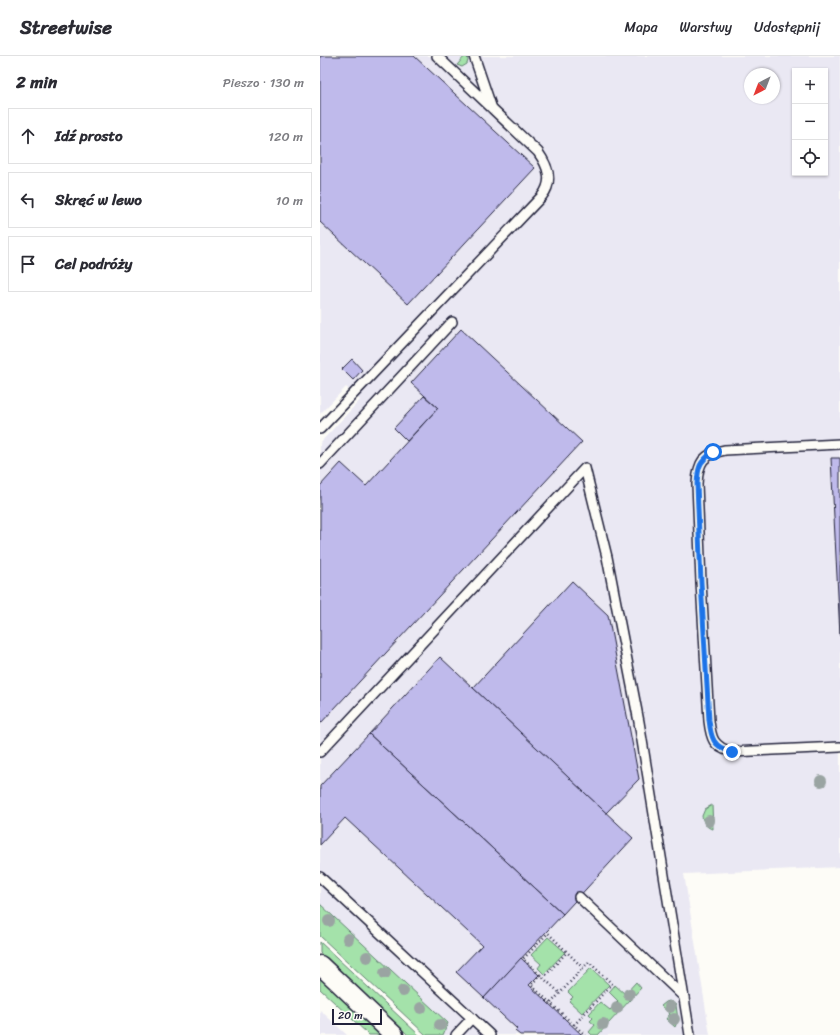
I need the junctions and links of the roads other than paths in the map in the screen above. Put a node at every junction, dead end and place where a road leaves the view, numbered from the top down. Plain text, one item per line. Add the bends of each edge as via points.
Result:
1 (437, 56) edge
2 (474, 56) edge
3 (492, 107) junction
4 (452, 322) dead end
5 (320, 429) edge
6 (840, 444) edge
7 (320, 464) edge
8 (840, 747) edge
9 (320, 752) edge
10 (320, 877) edge
11 (579, 897) dead end
12 (320, 965) edge
13 (684, 997) junction
14 (472, 1018) junction
15 (394, 1035) edge
16 (456, 1035) edge
17 (490, 1035) edge
18 (690, 1035) edge

1 - 3 lane
2 - 3 lane
3 - 5 lane via 544,161 549,172 545,192
4 - 7 lane
6 - 8 lane via 713,452 704,459 698,470 697,484 708,713 713,741 732,752
9 - 13 lane via 585,468 607,557 639,722
10 - 14 lane
11 - 13 lane
12 - 15 street
13 - 18 lane
14 - 16 lane
14 - 17 lane

